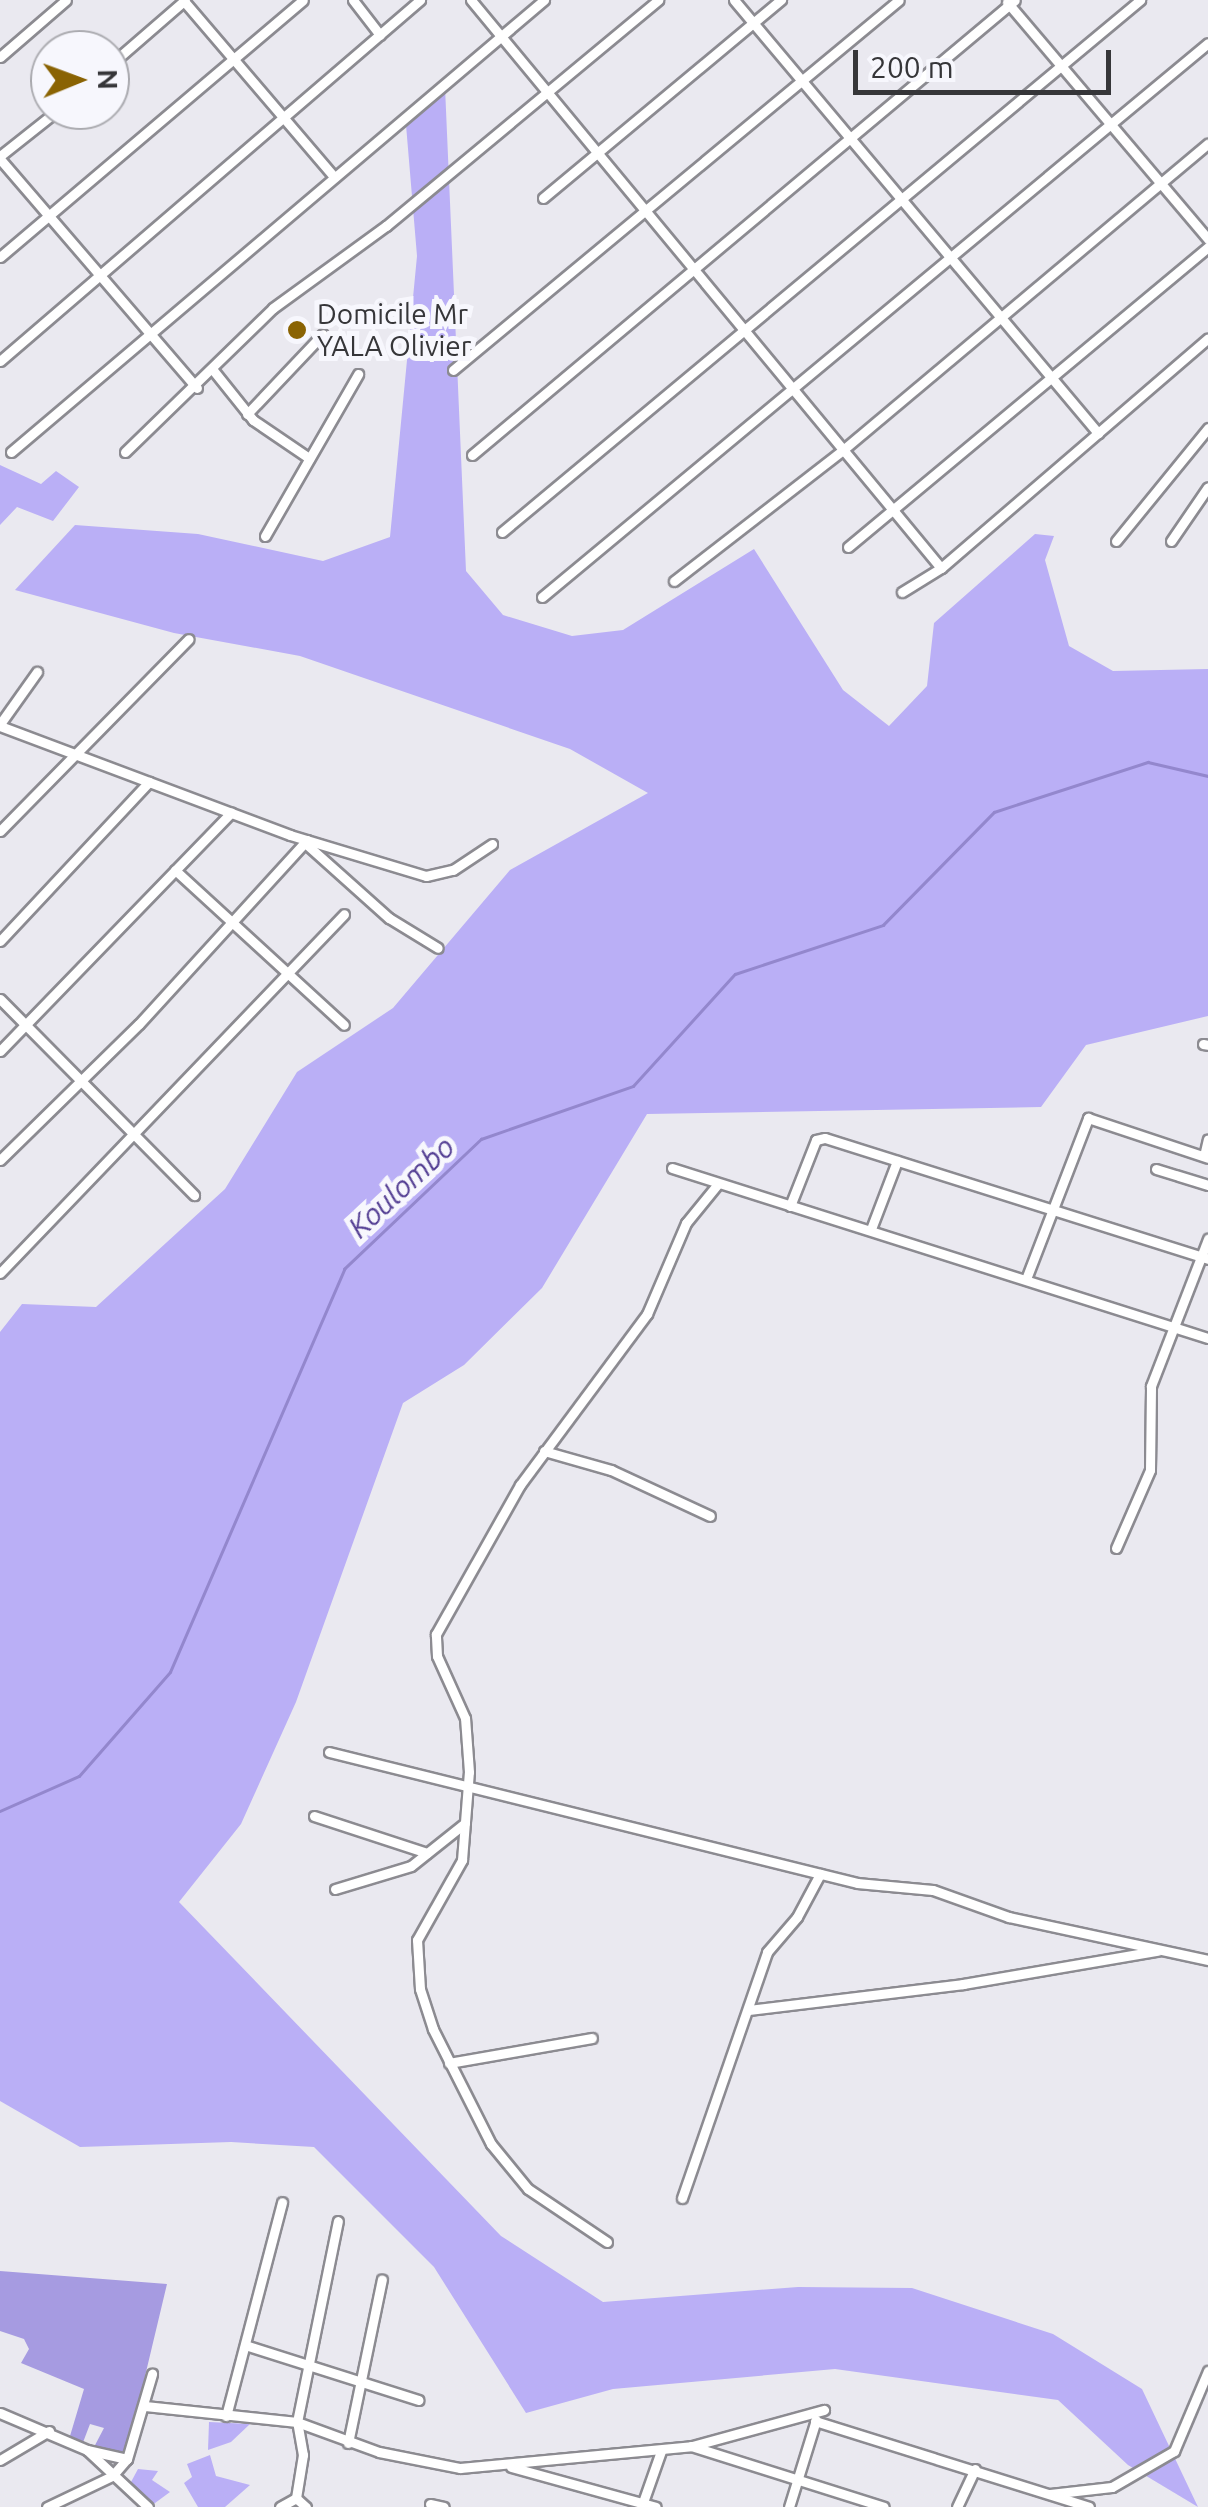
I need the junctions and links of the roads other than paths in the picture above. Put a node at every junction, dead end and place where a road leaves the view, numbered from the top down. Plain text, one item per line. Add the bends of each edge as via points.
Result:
1 (66, 0) edge
2 (184, 0) edge
3 (303, 0) edge
4 (352, 0) edge
5 (420, 0) edge
6 (471, 0) edge
7 (544, 0) edge
8 (658, 0) edge
9 (734, 0) edge
10 (781, 0) edge
11 (899, 0) edge
12 (1140, 0) edge
13 (1010, 2) edge
14 (753, 22) junction
15 (380, 35) junction
16 (501, 36) junction
17 (1208, 43) edge
18 (130, 47) edge
19 (0, 57) edge
20 (234, 59) junction
21 (1062, 66) junction
22 (802, 81) junction
23 (548, 95) junction
24 (285, 122) junction
25 (1110, 124) junction
26 (34, 130) edge
27 (853, 141) junction
28 (1208, 144) edge
29 (600, 150) junction
30 (0, 158) edge
31 (334, 177) junction
32 (1161, 183) junction
33 (902, 197) junction
34 (542, 198) dead end
35 (648, 209) junction
36 (49, 218) junction
37 (1208, 239) edge
38 (1208, 247) edge
39 (0, 258) edge
40 (952, 260) junction
41 (697, 270) junction
42 (98, 276) junction
43 (1000, 317) junction
44 (744, 327) junction
45 (146, 334) junction
46 (324, 334) dead end
47 (1208, 338) edge
48 (0, 361) edge
49 (214, 370) junction
50 (454, 370) dead end
51 (358, 374) dead end
52 (1051, 374) junction
53 (198, 388) junction
54 (794, 388) junction
55 (248, 414) junction
56 (1208, 428) edge
57 (1098, 433) junction
58 (844, 449) junction
59 (11, 452) dead end
60 (125, 452) dead end
61 (472, 455) dead end
62 (309, 458) junction
63 (1208, 487) edge
64 (893, 507) junction
65 (502, 532) dead end
66 (265, 536) dead end
67 (1116, 541) dead end
68 (1171, 541) dead end
69 (848, 547) dead end
70 (941, 568) junction
71 (674, 582) dead end
72 (902, 592) dead end
73 (542, 597) dead end
74 (189, 639) dead end
75 (37, 672) dead end
76 (0, 725) edge
77 (73, 753) junction
78 (149, 782) junction
79 (230, 813) junction
80 (0, 831) edge
81 (306, 842) junction
82 (492, 844) dead end
83 (175, 870) junction
84 (344, 914) dead end
85 (232, 925) junction
86 (0, 941) edge
87 (438, 948) dead end
88 (290, 975) junction
89 (0, 999) edge
90 (344, 1025) dead end
91 (24, 1027) junction
92 (0, 1051) edge
93 (78, 1079) junction
94 (135, 1136) junction
95 (1208, 1138) edge
96 (1206, 1157) edge
97 (0, 1160) edge
98 (897, 1161) junction
99 (672, 1168) dead end
100 (1156, 1169) dead end
101 (716, 1185) junction
102 (1208, 1186) edge
103 (194, 1195) dead end
104 (790, 1206) junction
105 (1051, 1206) junction
106 (872, 1228) junction
107 (1208, 1239) edge
108 (1204, 1258) edge
109 (0, 1273) edge
110 (1026, 1279) junction
111 (1171, 1326) junction
112 (1208, 1338) edge
113 (544, 1451) junction
114 (710, 1516) dead end
115 (1116, 1548) dead end
116 (330, 1752) dead end
117 (468, 1783) junction
118 (314, 1816) dead end
119 (467, 1820) junction
120 (427, 1853) junction
121 (820, 1874) junction
122 (335, 1890) dead end
123 (1164, 1950) junction
124 (1208, 1960) edge
125 (749, 2010) junction
126 (592, 2038) dead end
127 (449, 2063) junction
128 (682, 2198) dead end
129 (282, 2202) dead end
130 (338, 2221) dead end
131 (607, 2242) dead end
132 (382, 2279) dead end
133 (244, 2345) junction
134 (308, 2364) junction
135 (1208, 2371) edge
136 (152, 2374) dead end
137 (363, 2378) junction
138 (418, 2400) dead end
139 (144, 2406) junction
140 (0, 2414) edge
141 (226, 2416) junction
142 (815, 2421) junction
143 (296, 2422) junction
144 (49, 2431) junction
145 (348, 2442) junction
146 (691, 2446) junction
147 (87, 2450) junction
148 (660, 2451) junction
149 (127, 2458) junction
150 (0, 2460) edge
151 (504, 2464) junction
152 (975, 2469) junction
153 (112, 2476) junction
154 (798, 2482) junction
155 (1044, 2494) junction
156 (296, 2498) junction
157 (430, 2504) dead end
158 (642, 2505) edge
159 (47, 2507) edge
160 (148, 2507) edge
161 (280, 2507) edge
162 (306, 2507) edge
163 (444, 2507) edge
164 (656, 2507) edge
165 (789, 2507) edge
166 (884, 2507) edge
167 (957, 2507) edge
168 (1089, 2507) edge

1 - 19 street
2 - 18 street
2 - 20 street
3 - 20 street
4 - 15 street
5 - 15 street
6 - 16 street
7 - 16 street
8 - 23 street
9 - 14 street
10 - 14 street
11 - 22 street
12 - 21 street
13 - 21 street
13 - 27 street
14 - 22 street
14 - 29 street
15 - 24 street
16 - 23 street
16 - 31 street
17 - 25 street
20 - 24 street
20 - 36 street
21 - 25 street
21 - 33 street
22 - 27 street
22 - 35 street
23 - 29 street
23 - 49 street via 272,308
24 - 31 street
24 - 42 street
25 - 32 street
25 - 40 street
26 - 30 street
27 - 33 street
27 - 41 street
28 - 32 street
29 - 34 street
29 - 35 street
30 - 36 street
31 - 45 street
32 - 37 street
32 - 43 street
33 - 40 street
33 - 44 street
35 - 41 street
35 - 50 street
36 - 39 street
36 - 42 street
38 - 52 street
40 - 43 street
40 - 54 street
41 - 44 street
41 - 61 street
42 - 45 street
42 - 48 street
43 - 52 street
43 - 58 street
44 - 54 street
44 - 65 street
45 - 53 street
45 - 59 street
46 - 55 street
47 - 57 street
49 - 53 street
49 - 55 street
51 - 62 street
52 - 57 street
52 - 64 street
53 - 60 street
54 - 58 street
54 - 73 street
55 - 62 street
56 - 67 street
57 - 70 street
58 - 64 street
58 - 71 street
62 - 66 street
63 - 68 street
64 - 69 street
64 - 70 street
70 - 72 street
74 - 77 street
75 - 76 street
76 - 77 street
77 - 78 street
77 - 80 street
78 - 79 street
78 - 86 street
79 - 81 street
79 - 83 street
81 - 82 street via 426,876 453,870
81 - 85 street
81 - 87 street via 390,918
83 - 85 street
83 - 91 street
84 - 88 street
85 - 88 street
85 - 93 street
88 - 90 street
88 - 94 street
89 - 91 street
91 - 92 street
91 - 93 street
93 - 94 street
93 - 97 street
94 - 103 street
94 - 109 street
95 - 96 street
96 - 105 street via 1088,1118
98 - 104 street via 819,1138
98 - 105 street
98 - 106 street
99 - 101 street
100 - 102 street
101 - 104 street
101 - 113 street via 686,1224 663,1286 630,1341
104 - 106 street
105 - 108 street
105 - 110 street
106 - 110 street
107 - 108 street
108 - 111 street
110 - 111 street
111 - 112 street
111 - 115 street via 1148,1403 1150,1470
113 - 114 street via 611,1470
113 - 117 street via 468,1569 436,1634 437,1656 465,1718
116 - 117 street via 381,1769
117 - 119 street
117 - 121 street
118 - 120 street
119 - 120 street
119 - 127 street via 462,1860 414,1952 432,2029
120 - 122 street via 395,1873
121 - 123 street via 932,1890 1009,1917
121 - 125 street via 797,1917 766,1952
123 - 124 street
123 - 125 street via 964,1984
125 - 128 street
126 - 127 street
127 - 131 street via 491,2144 528,2189
129 - 133 street
130 - 134 street
132 - 137 street
133 - 134 street
133 - 141 street
134 - 137 street
134 - 143 street
135 - 155 street via 1174,2451 1112,2487
136 - 139 street
137 - 138 street
137 - 145 street
139 - 141 street
139 - 149 street
140 - 144 street
141 - 143 street
142 - 146 street via 824,2410
142 - 152 street
142 - 154 street
143 - 145 street
143 - 156 street via 303,2455
144 - 147 street
144 - 150 street
145 - 151 street via 460,2468
146 - 148 street
146 - 154 street
147 - 149 street
147 - 153 street
148 - 151 street
148 - 158 street
149 - 153 street
151 - 158 street
152 - 155 street
152 - 167 street
153 - 159 street
153 - 160 street
154 - 165 street
154 - 166 street
155 - 168 street
156 - 161 street
156 - 162 street
157 - 163 street
158 - 164 street

